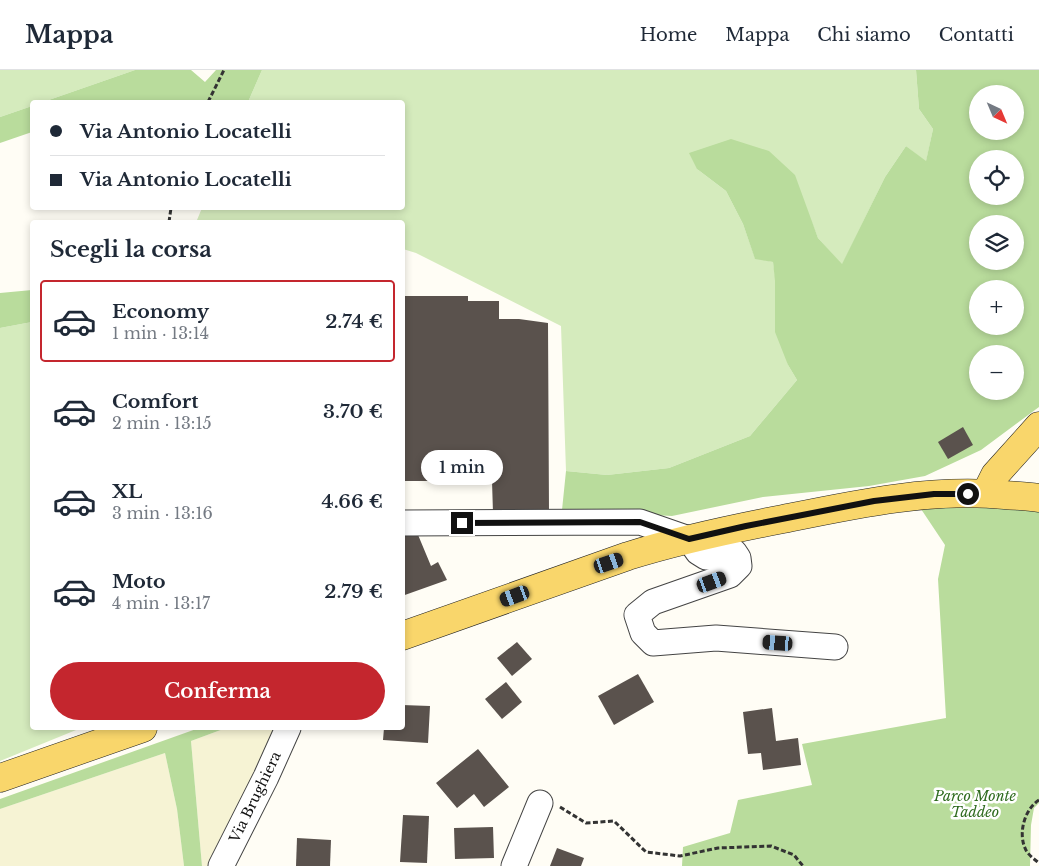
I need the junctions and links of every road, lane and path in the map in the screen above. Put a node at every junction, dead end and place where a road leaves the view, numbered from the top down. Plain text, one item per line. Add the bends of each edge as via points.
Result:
1 (224, 70) edge
2 (209, 100) edge
3 (1039, 426) edge
4 (986, 493) junction
5 (1039, 498) edge
6 (405, 523) edge
7 (689, 539) junction
8 (405, 635) edge
9 (835, 647) dead end
10 (137, 730) edge
11 (287, 730) edge
12 (0, 778) edge
13 (1039, 800) edge
14 (540, 803) joint
15 (1039, 863) edge
16 (221, 866) edge
17 (514, 866) edge
18 (803, 866) edge

1 - 2 path
3 - 4 main road via 995,475
4 - 5 main road
4 - 7 main road via 934,494 874,501
6 - 7 street via 640,522
7 - 8 main road via 628,556
7 - 9 street via 706,557 734,552 739,566 730,576 654,602 637,615 643,633 653,643 716,638
10 - 12 main road
11 - 16 street, Via Brughiera
13 - 15 path via 1027,811 1023,837 1025,849
14 - 17 street
14 - 18 path via 563,807 586,823 614,821 646,852 680,856 718,848 771,846 794,855

